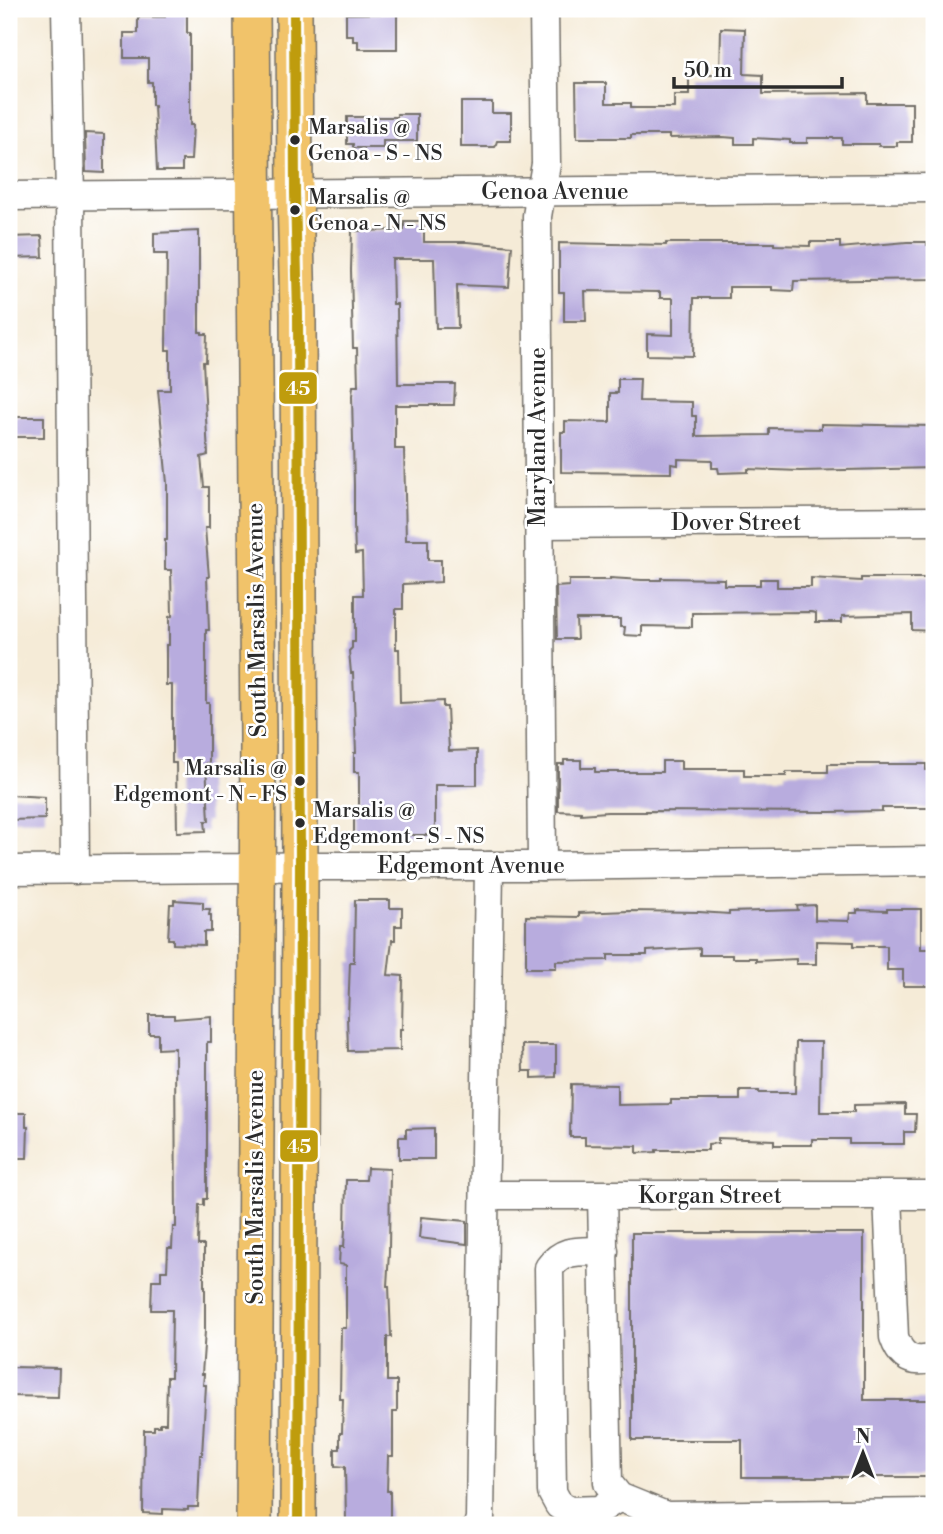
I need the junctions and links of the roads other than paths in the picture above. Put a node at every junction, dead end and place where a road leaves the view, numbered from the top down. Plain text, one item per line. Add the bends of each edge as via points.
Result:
1 (66, 9) edge
2 (252, 9) edge
3 (294, 9) edge
4 (544, 9) edge
5 (934, 188) edge
6 (542, 192) junction
7 (295, 193) junction
8 (253, 194) junction
9 (9, 196) edge
10 (70, 196) junction
11 (934, 522) edge
12 (538, 524) junction
13 (934, 861) edge
14 (300, 866) junction
15 (489, 866) junction
16 (542, 866) junction
17 (258, 868) junction
18 (9, 870) edge
19 (75, 870) junction
20 (485, 1195) junction
21 (934, 1195) edge
22 (603, 1196) junction
23 (888, 1196) junction
24 (604, 1251) junction
25 (934, 1358) edge
26 (619, 1497) junction
27 (934, 1513) edge
28 (666, 1521) edge
29 (254, 1525) edge
30 (298, 1525) edge
31 (478, 1525) edge

1 - 10 street
2 - 8 main road, South Marsalis Avenue
3 - 7 main road, South Marsalis Avenue
4 - 6 street, Maryland Avenue via 546,164
5 - 6 street, Genoa Avenue
6 - 7 street, Genoa Avenue
6 - 12 street, Maryland Avenue via 537,216
7 - 8 street, Genoa Avenue
7 - 14 main road, South Marsalis Avenue
8 - 10 street, Genoa Avenue
8 - 17 main road, South Marsalis Avenue
9 - 10 street, Genoa Avenue
10 - 19 street
11 - 12 street, Dover Street
12 - 16 street, Maryland Avenue
13 - 16 street, Edgemont Avenue
14 - 15 street, Edgemont Avenue
14 - 17 street, Edgemont Avenue
14 - 30 main road, South Marsalis Avenue
15 - 16 street, Edgemont Avenue
15 - 20 street
17 - 19 street, Edgemont Avenue
17 - 29 main road, South Marsalis Avenue
18 - 19 street, Edgemont Avenue
20 - 22 street, Korgan Street
20 - 31 street
21 - 23 street, Korgan Street
22 - 23 street, Korgan Street
22 - 24 street
23 - 25 street via 894,1337 907,1358
24 - 26 street via 608,1483
24 - 26 street via 565,1253 549,1268 552,1492 558,1505 569,1511 599,1510
26 - 28 street
27 - 28 street

